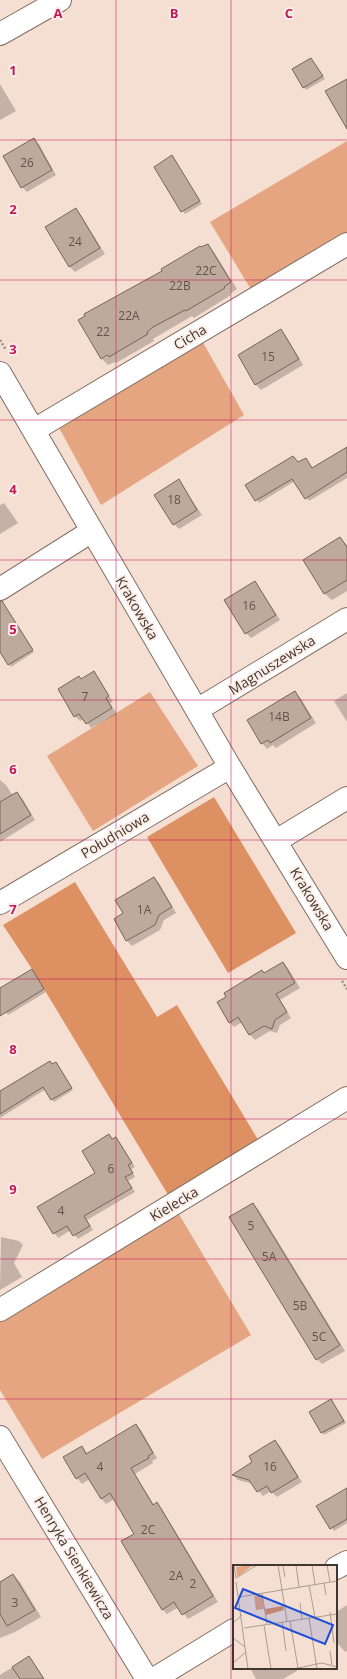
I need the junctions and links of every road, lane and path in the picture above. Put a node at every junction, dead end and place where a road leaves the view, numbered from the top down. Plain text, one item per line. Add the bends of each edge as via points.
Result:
1 (60, 0) edge
2 (0, 34) edge
3 (347, 244) edge
4 (0, 373) edge
5 (34, 430) junction
6 (92, 531) junction
7 (0, 589) edge
8 (347, 619) edge
9 (198, 710) junction
10 (230, 767) junction
11 (347, 798) edge
12 (276, 841) junction
13 (0, 902) edge
14 (347, 958) edge
15 (347, 1098) edge
16 (0, 1310) edge
17 (0, 1437) edge
18 (347, 1562) edge
19 (337, 1567) edge
20 (233, 1631) edge
21 (147, 1679) edge
22 (154, 1679) edge

1 - 2 street
3 - 5 street, Cicha
4 - 5 street, Krakowska
5 - 6 street, Krakowska
6 - 7 street
6 - 9 street, Krakowska
8 - 9 street, Magnuszewska
9 - 10 street, Krakowska
10 - 12 street, Krakowska
10 - 13 street, Południowa
11 - 12 street
12 - 14 street, Krakowska
15 - 16 street, Kielecka
17 - 21 street, Henryka Sienkiewicza
18 - 19 street
20 - 22 street

